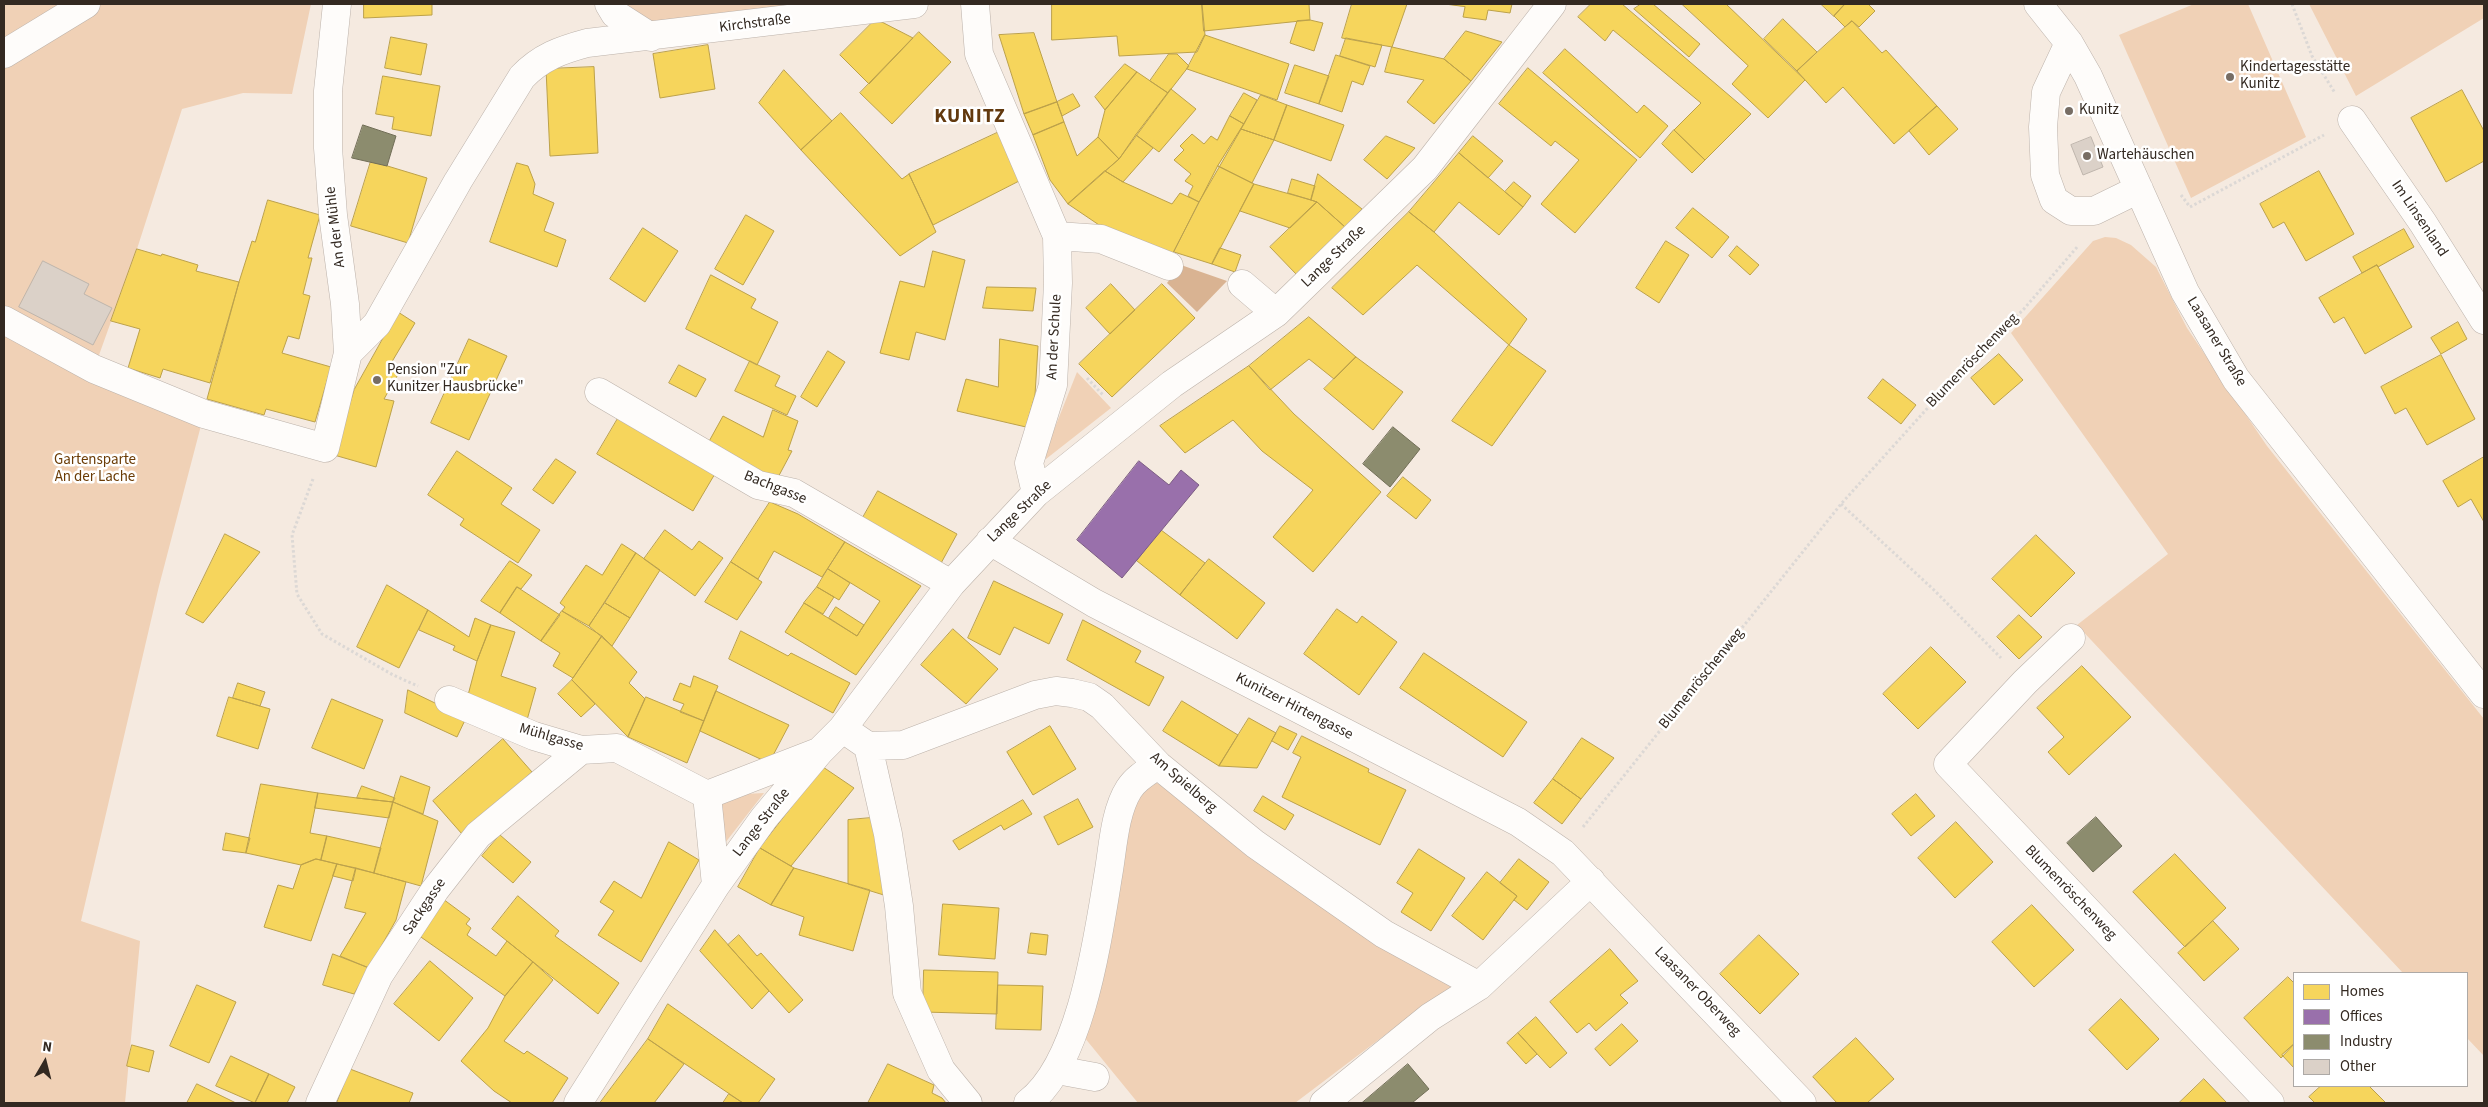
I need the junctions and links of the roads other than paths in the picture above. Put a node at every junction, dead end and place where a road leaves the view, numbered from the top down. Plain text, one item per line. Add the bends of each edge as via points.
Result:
1 (86, 4) edge
2 (337, 4) edge
3 (608, 4) edge
4 (914, 4) edge
5 (975, 4) edge
6 (1552, 4) edge
7 (2038, 4) edge
8 (651, 37) junction
9 (2069, 43) junction
10 (4, 54) edge
11 (2352, 120) road end
12 (2139, 189) junction
13 (1057, 236) junction
14 (1169, 266) dead end
15 (1242, 284) dead end
16 (1276, 313) junction
17 (4, 320) edge
18 (2484, 320) edge
19 (348, 354) junction
20 (599, 392) dead end
21 (1036, 493) junction
22 (990, 541) junction
23 (951, 584) junction
24 (2071, 638) dead end
25 (2484, 694) edge
26 (449, 700) road end
27 (842, 729) junction
28 (868, 746) junction
29 (581, 750) junction
30 (820, 751) junction
31 (1158, 765) junction
32 (707, 795) junction
33 (1591, 881) junction
34 (716, 885) junction
35 (1479, 986) junction
36 (1057, 1070) junction
37 (1095, 1077) dead end
38 (320, 1103) edge
39 (578, 1103) edge
40 (968, 1103) edge
41 (1028, 1103) edge
42 (1324, 1103) edge
43 (1802, 1103) edge
44 (2270, 1103) edge

1 - 10 street
2 - 19 street, An der Mühle via 328,91 328,148
3 - 8 street via 615,14
4 - 8 street, Kirchstraße
5 - 13 street, An der Schule via 979,54
6 - 16 street, Lange Straße via 1425,168
7 - 9 street, Laasaner Straße
8 - 19 street, Kirchstraße via 586,43 535,63 522,78 458,181 377,324
9 - 12 street, Laasaner Straße via 2088,76
9 - 12 street via 2046,92 2043,127 2045,175 2054,200 2071,211 2094,211
11 - 18 street, Im Linsenland via 2423,223
12 - 25 street, Laasaner Straße via 2186,292 2236,379
13 - 14 street via 1100,239
13 - 21 street, An der Schule via 1053,385 1029,463
15 - 16 street
16 - 21 street, Lange Straße via 1172,384
17 - 19 street, An der Mühle via 94,369 204,414 325,448
20 - 23 street, Bachgasse via 758,485 794,493
21 - 22 street, Lange Straße
22 - 23 street, Lange Straße
22 - 33 street, Kunitzer Hirtengasse via 1094,603 1518,822 1563,853
23 - 27 street, Lange Straße
24 - 44 street, Blumenröschenweg via 1948,764
26 - 29 street, Mühlgasse via 534,736
27 - 28 street
27 - 30 street, Lange Straße
28 - 31 street, Am Spielberg via 903,746 1035,696 1072,692 1089,697 1102,706
28 - 40 street via 888,834 907,993 941,1070
29 - 32 street, Mühlgasse via 617,748
29 - 38 street, Sackgasse via 478,835 435,890 379,976
30 - 32 street
30 - 34 street, Lange Straße via 764,818
31 - 35 street, Am Spielberg via 1255,844 1384,934
31 - 36 street via 1139,777 1128,790 1083,1004
32 - 34 street
33 - 35 street
33 - 43 street, Laasaner Oberweg
34 - 39 street, Lange Straße
35 - 42 street via 1430,1017
36 - 37 street
36 - 41 street via 1041,1093

